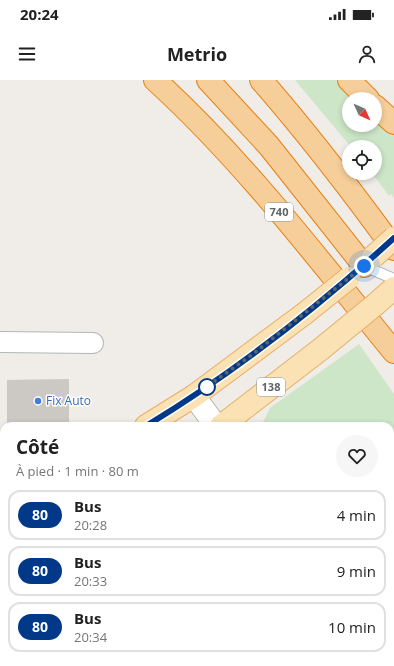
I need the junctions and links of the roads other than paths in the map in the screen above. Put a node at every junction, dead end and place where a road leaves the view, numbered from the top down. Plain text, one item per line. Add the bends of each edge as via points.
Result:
1 (156, 80) edge
2 (208, 80) edge
3 (261, 80) edge
4 (349, 80) edge
5 (361, 92) edge
6 (382, 112) edge
7 (394, 123) edge
8 (394, 238) edge
9 (394, 249) edge
10 (364, 266) junction
11 (394, 279) edge
12 (394, 288) edge
13 (0, 342) edge
14 (93, 343) dead end
15 (394, 352) edge
16 (194, 396) junction
17 (152, 422) edge
18 (213, 422) edge
19 (227, 422) edge

1 - 15 highway, 740 via 211,135 274,205
2 - 10 highway via 269,146
3 - 9 highway via 354,194
4 - 5 highway
6 - 7 highway
8 - 10 main road, bridge
10 - 11 lane
10 - 16 main road, bridge
12 - 19 main road, 138, bridge
13 - 14 street
16 - 17 main road
16 - 18 street

